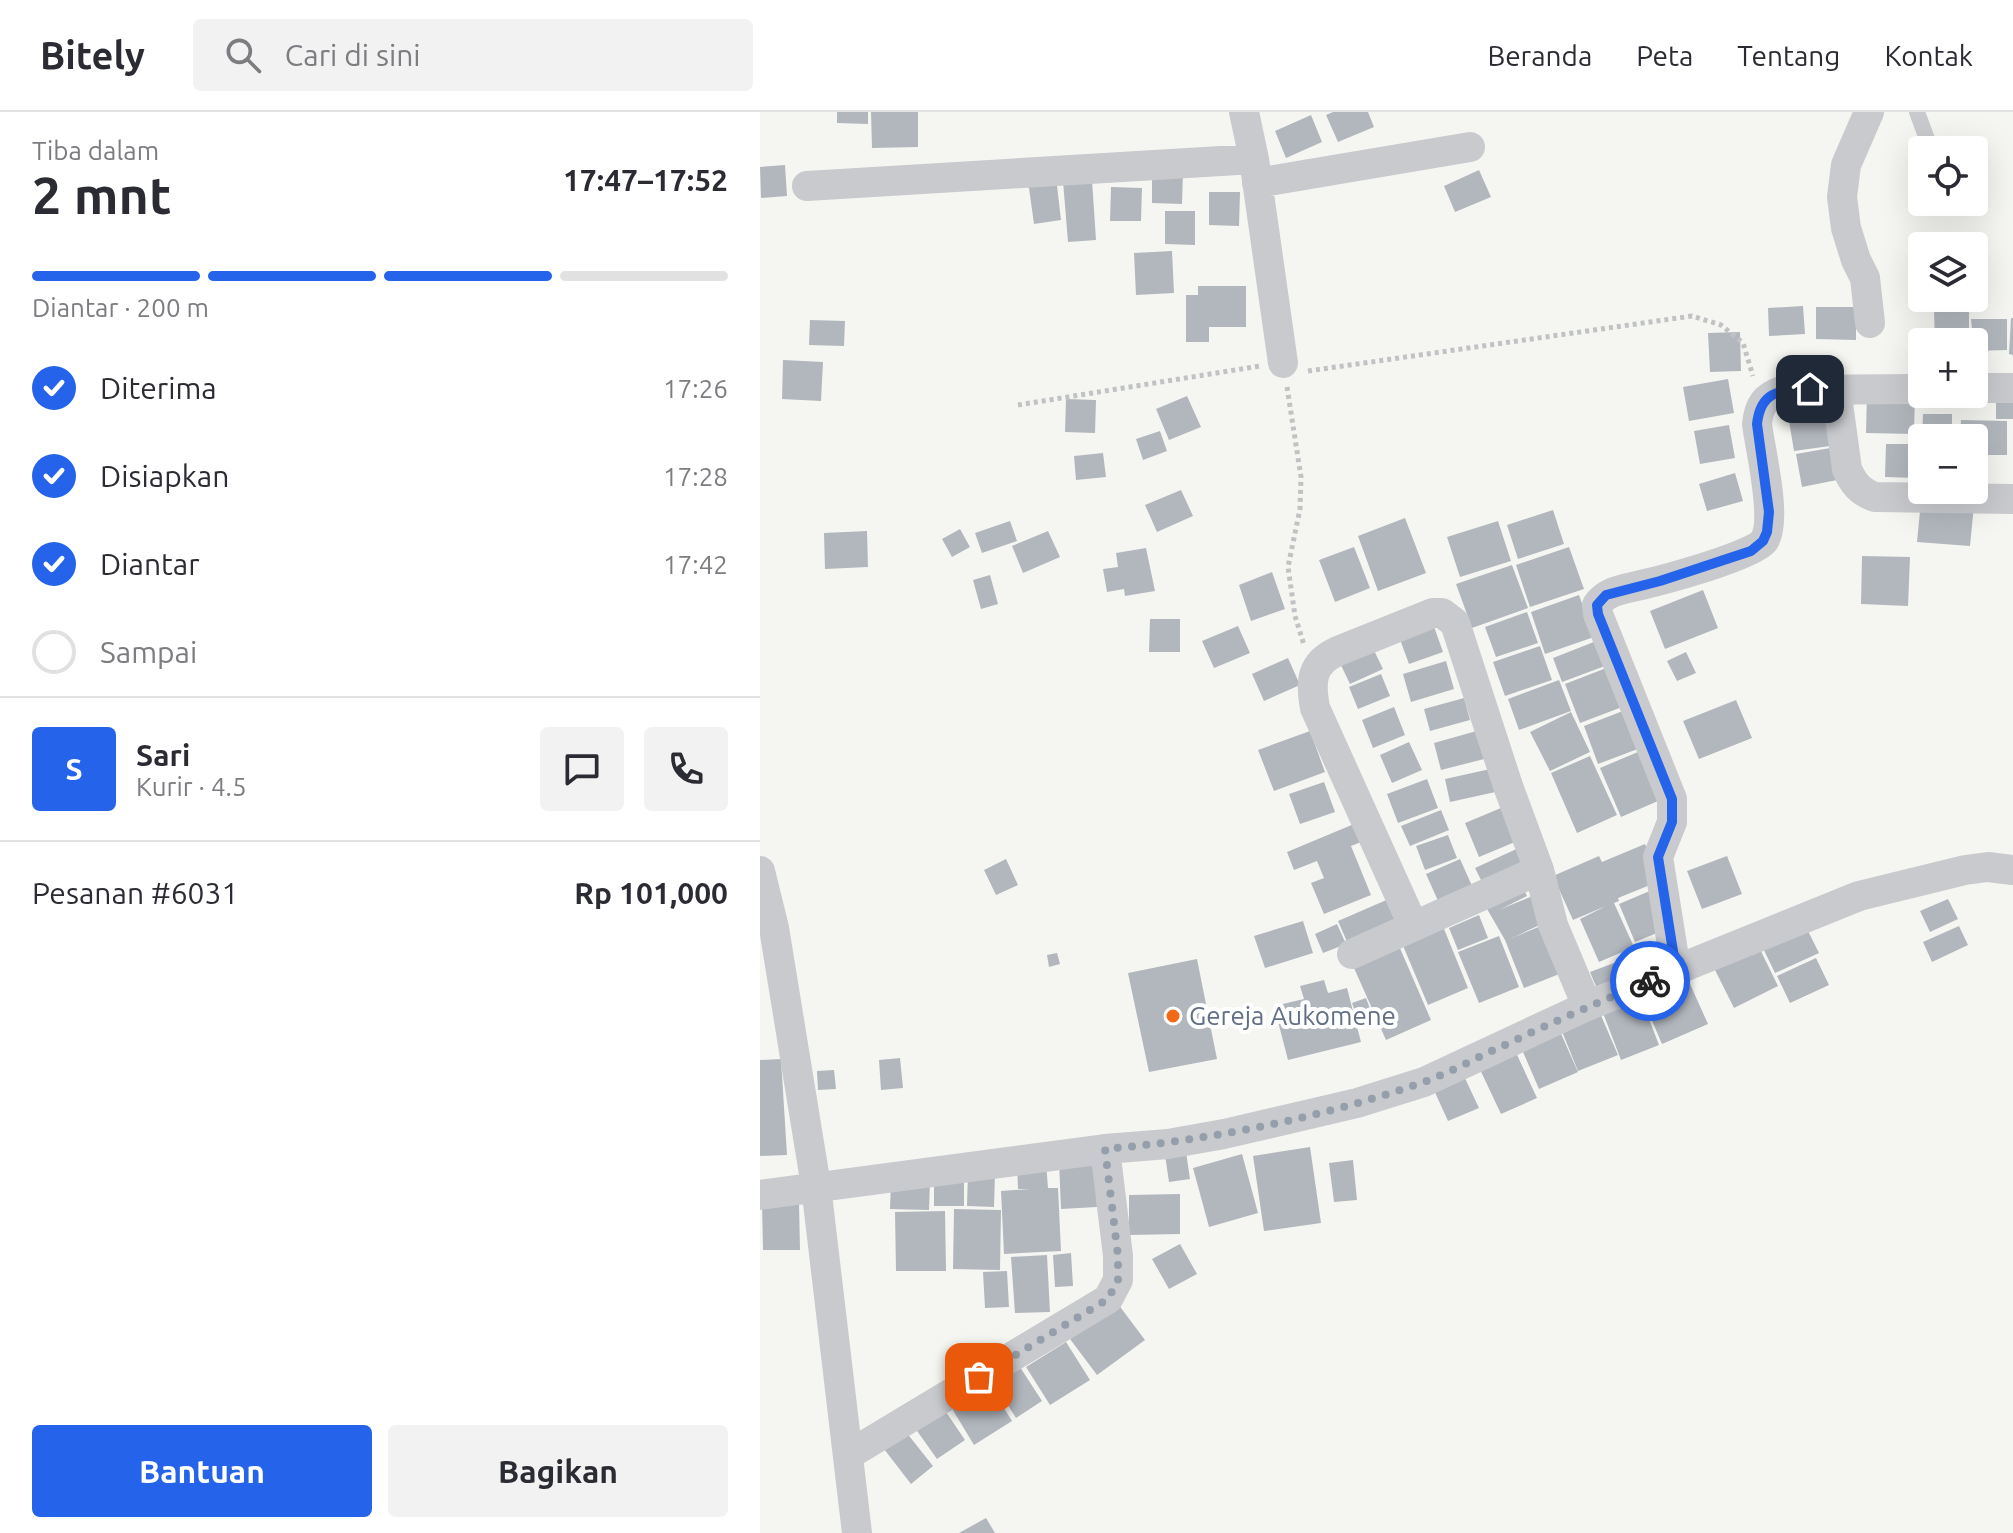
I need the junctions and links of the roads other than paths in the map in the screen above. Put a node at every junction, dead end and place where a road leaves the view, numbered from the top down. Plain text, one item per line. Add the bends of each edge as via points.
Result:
1 (1244, 112) edge
2 (1869, 112) edge
3 (1917, 112) edge
4 (1926, 136) edge
5 (1470, 147) dead end
6 (1255, 171) junction
7 (807, 186) dead end
8 (1870, 323) dead end
9 (1283, 363) road end
10 (1988, 388) edge
11 (2013, 388) edge
12 (1836, 389) junction
13 (1908, 389) edge
14 (2013, 499) edge
15 (1539, 870) junction
16 (2013, 870) edge
17 (760, 871) edge
18 (1413, 925) junction
19 (1352, 954) dead end
20 (1676, 970) junction
21 (1587, 1006) junction
22 (1105, 1149) junction
23 (816, 1186) junction
24 (760, 1195) edge
25 (850, 1454) junction
26 (857, 1533) edge

1 - 6 street
2 - 8 street via 1846,165 1842,197 1846,228 1865,278
3 - 4 lane
5 - 6 street
6 - 7 street
6 - 9 street
10 - 11 street
12 - 13 street
12 - 14 street via 1847,469 1865,493
12 - 20 street via 1784,390 1761,404 1757,424 1769,512 1763,541 1751,551 1606,595 1597,605 1672,799 1672,822 1658,857
15 - 18 street
15 - 18 street via 1455,623 1433,613 1338,651 1325,657 1313,677 1315,708
15 - 21 street via 1553,925
16 - 20 street via 1955,871 1859,896
17 - 23 street
18 - 19 street
20 - 21 street
21 - 22 street via 1424,1082 1357,1103 1224,1134
22 - 23 street
22 - 25 street via 1118,1256 1118,1280 1108,1299
23 - 24 street
23 - 25 street
25 - 26 street

